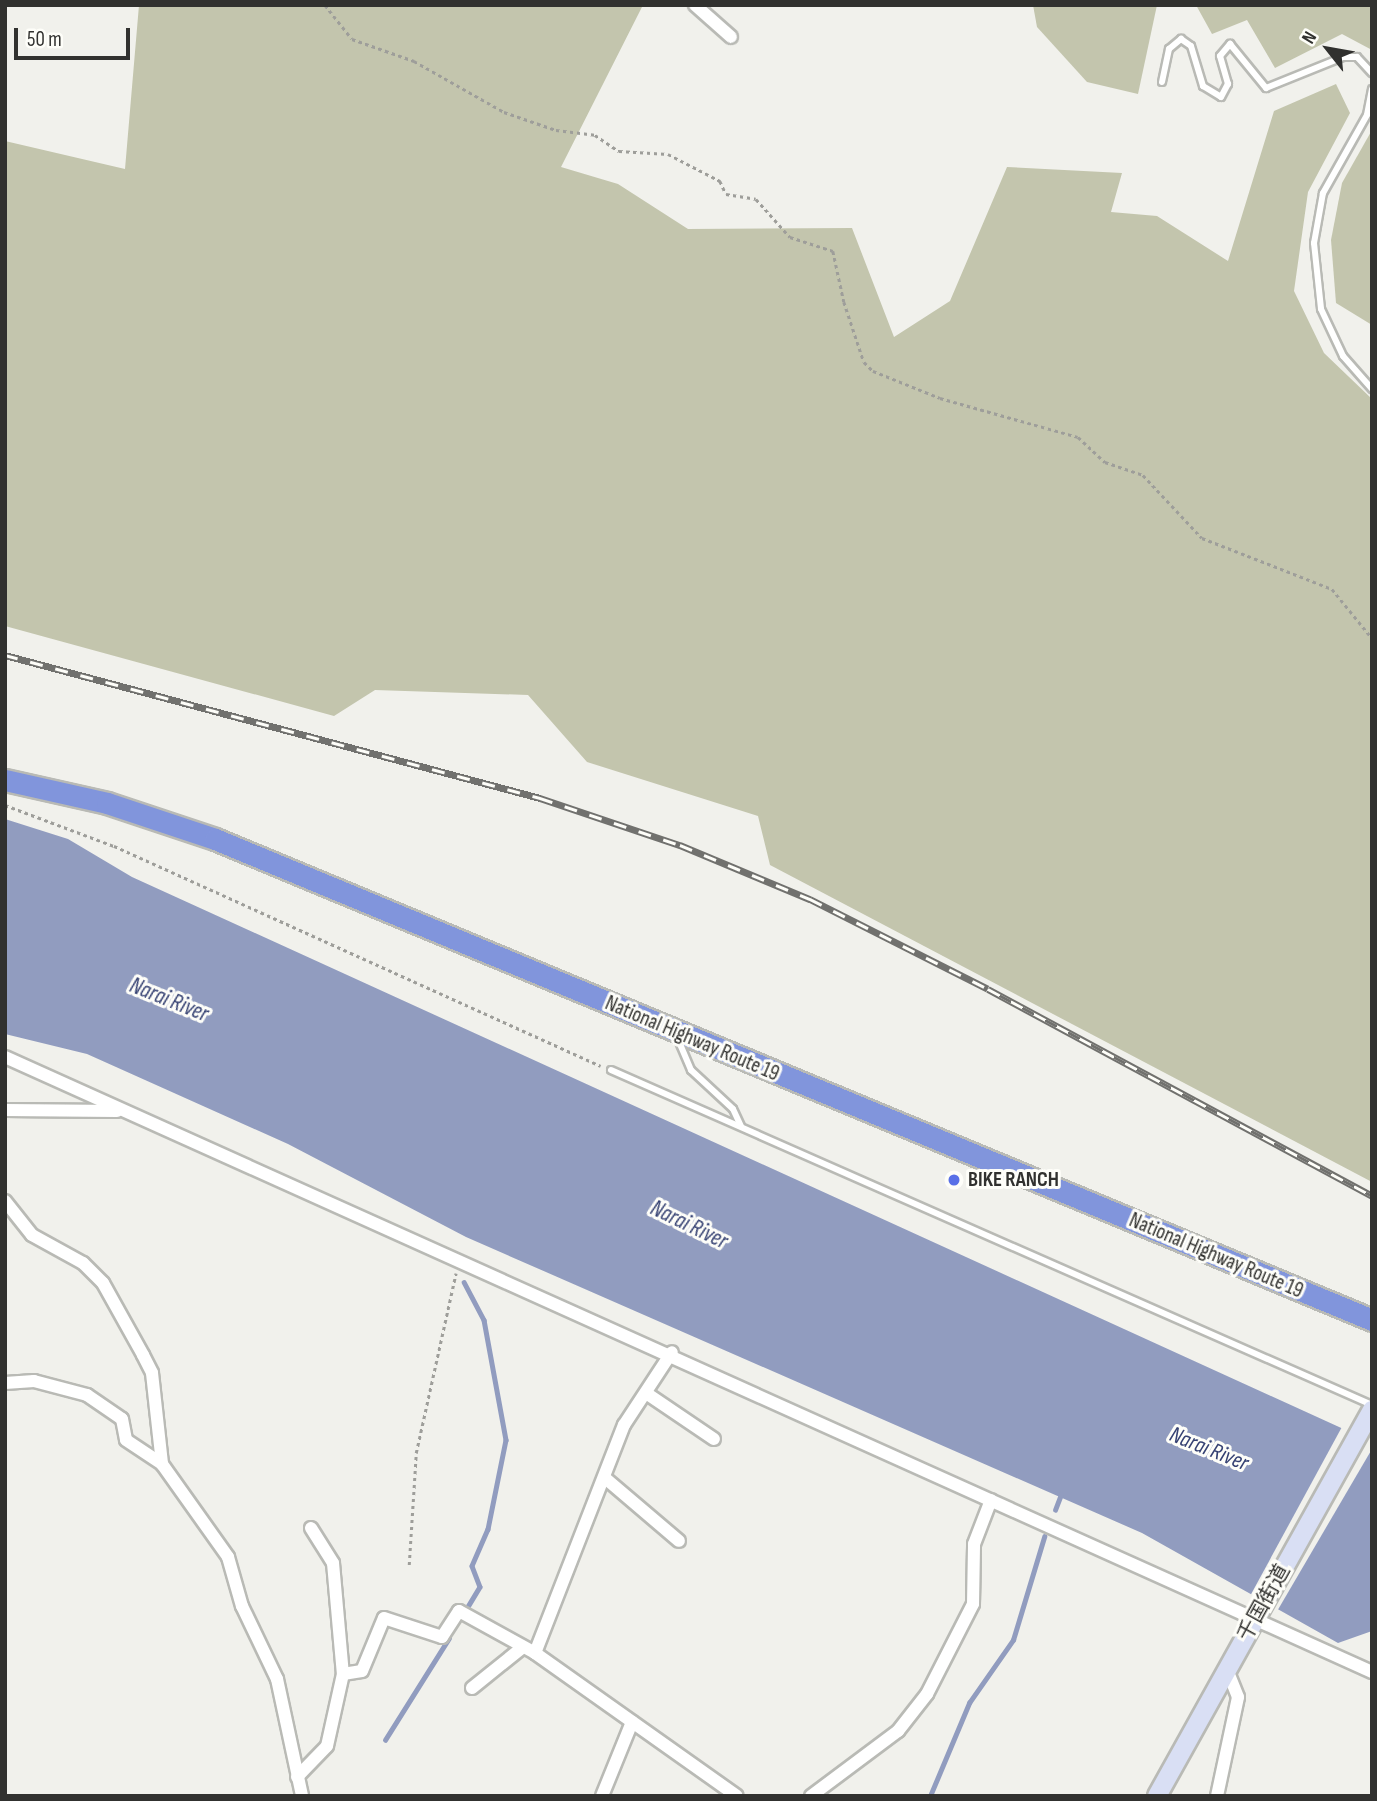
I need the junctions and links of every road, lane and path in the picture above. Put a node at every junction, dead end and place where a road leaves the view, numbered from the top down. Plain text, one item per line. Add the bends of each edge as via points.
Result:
1 (325, 5) edge
2 (695, 5) edge
3 (731, 37) dead end
4 (1372, 73) edge
5 (1162, 82) dead end
6 (1372, 89) edge
7 (1372, 389) edge
8 (1372, 638) edge
9 (5, 780) edge
10 (5, 805) edge
11 (677, 1032) junction
12 (5, 1057) edge
13 (611, 1070) joint
14 (5, 1111) edge
15 (124, 1112) junction
16 (741, 1126) junction
17 (5, 1200) edge
18 (460, 1263) junction
19 (1372, 1320) edge
20 (672, 1352) junction
21 (5, 1383) edge
22 (646, 1393) junction
23 (1371, 1410) edge
24 (714, 1439) dead end
25 (162, 1464) junction
26 (605, 1478) junction
27 (991, 1500) junction
28 (311, 1528) dead end
29 (679, 1541) dead end
30 (410, 1566) dead end
31 (1258, 1613) junction
32 (529, 1650) junction
33 (1227, 1670) junction
34 (1372, 1672) edge
35 (343, 1674) junction
36 (472, 1688) dead end
37 (632, 1722) junction
38 (298, 1777) junction
39 (302, 1796) edge
40 (603, 1796) edge
41 (737, 1796) edge
42 (811, 1796) edge
43 (1157, 1796) edge
44 (1217, 1796) edge

1 - 8 path via 352,39 414,61 504,112 556,131 595,135 619,152 668,154 720,181 726,194 756,199 790,236 833,251 864,362 873,371 940,398 1078,437 1105,462 1143,475 1202,538 1332,589
2 - 3 street
4 - 5 lane via 1357,57 1343,57 1266,88 1230,44 1220,56 1228,84 1221,97 1203,86 1191,46 1181,39 1169,49
6 - 7 lane via 1367,115 1323,193 1314,243 1321,309 1343,356
9 - 11 highway, National Highway Route 19 via 107,803 215,839
10 - 13 path via 114,846
11 - 16 lane via 691,1070 733,1109
11 - 19 highway, National Highway Route 19
12 - 15 street
13 - 16 lane
14 - 15 street
15 - 18 street
16 - 23 lane
17 - 25 street via 32,1235 83,1263 103,1283 152,1373
18 - 20 street
18 - 30 path via 447,1292 416,1453
20 - 22 street
20 - 27 street
21 - 25 street via 34,1381 86,1395 122,1419 126,1440
22 - 24 street
22 - 26 street via 624,1425
23 - 31 street, 千国街道
25 - 38 street via 228,1557 242,1606 277,1679
26 - 29 street
26 - 32 street
27 - 31 street
27 - 42 street via 974,1544 973,1604 927,1694 898,1731
28 - 35 street via 333,1563
31 - 33 street, 千国街道
31 - 34 street
32 - 35 street via 459,1611 442,1637 384,1618 362,1671
32 - 36 street
32 - 37 street
33 - 43 street, 千国街道
33 - 44 street via 1238,1698
35 - 38 street via 327,1746
37 - 40 street
37 - 41 street
38 - 39 street

